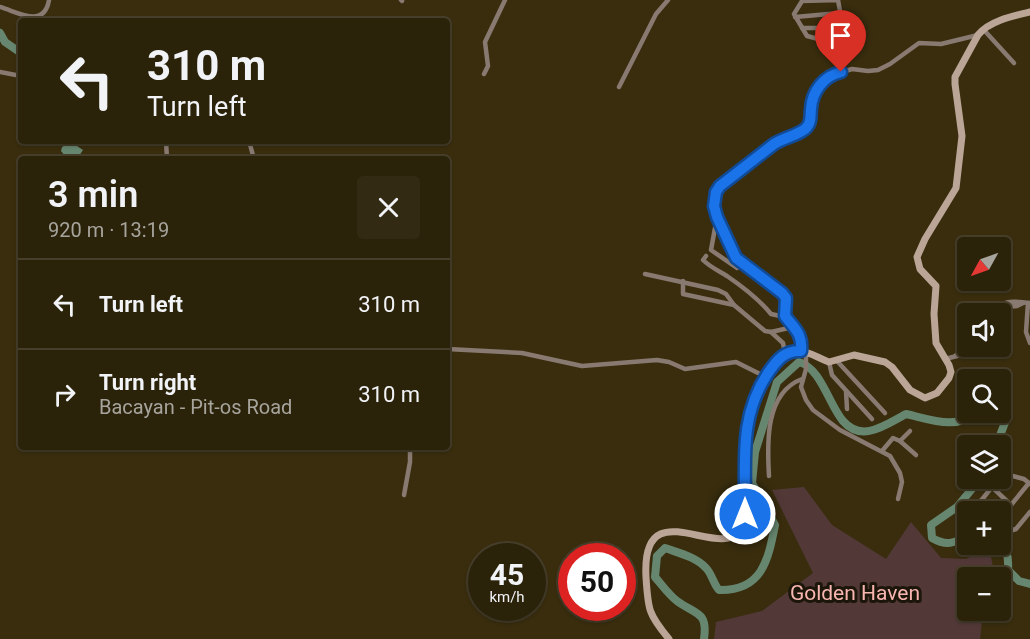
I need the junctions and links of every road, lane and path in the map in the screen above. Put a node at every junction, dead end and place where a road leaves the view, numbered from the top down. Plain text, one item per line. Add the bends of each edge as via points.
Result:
1 (49, 0) edge
2 (505, 0) edge
3 (668, 0) edge
4 (838, 0) edge
5 (0, 7) edge
6 (1030, 12) edge
7 (840, 13) junction
8 (795, 17) junction
9 (801, 28) junction
10 (841, 28) junction
11 (980, 32) junction
12 (842, 41) junction
13 (1014, 63) dead end
14 (0, 72) edge
15 (841, 72) junction
16 (484, 74) dead end
17 (18, 75) edge
18 (619, 87) dead end
19 (717, 217) junction
20 (706, 256) dead end
21 (737, 268) dead end
22 (645, 274) dead end
23 (683, 281) junction
24 (1003, 303) edge
25 (1027, 303) edge
26 (734, 305) junction
27 (1011, 307) edge
28 (785, 316) junction
29 (1017, 325) dead end
30 (1026, 326) junction
31 (794, 327) junction
32 (771, 332) junction
33 (1030, 342) edge
34 (450, 349) edge
35 (803, 351) junction
36 (785, 354) junction
37 (957, 354) edge
38 (945, 359) junction
39 (833, 362) junction
40 (766, 376) junction
41 (802, 379) junction
42 (846, 391) junction
43 (847, 409) dead end
44 (885, 413) dead end
45 (872, 419) dead end
46 (910, 431) dead end
47 (900, 441) junction
48 (410, 450) edge
49 (882, 451) junction
50 (916, 456) dead end
51 (1011, 475) edge
52 (769, 476) dead end
53 (1030, 483) edge
54 (990, 489) edge
55 (994, 489) edge
56 (404, 495) dead end
57 (898, 499) dead end
58 (980, 501) edge
59 (1030, 512) edge
60 (1011, 528) edge
61 (669, 639) edge

1 - 5 street via 39,16
2 - 16 street via 484,42 488,66
3 - 18 street via 656,14
4 - 7 street
4 - 8 street via 802,1
6 - 11 main road
7 - 8 street
7 - 10 street
8 - 9 street
9 - 10 street
9 - 12 street via 807,36
10 - 12 street
11 - 13 street
11 - 15 street via 941,44 919,43 878,70
11 - 38 main road via 955,81 962,136 956,188 917,256 920,269 936,286 935,336
12 - 15 street via 838,60
14 - 17 street
15 - 19 street via 821,83 805,130 783,138 720,186 714,206
19 - 21 street via 711,250
19 - 28 street via 736,258 786,298
20 - 28 street via 703,260 707,264 761,303 771,315
22 - 23 street
23 - 26 street via 718,290
23 - 26 street via 683,294
24 - 25 street via 1017,300
25 - 27 street
25 - 30 street
26 - 32 street
28 - 31 street
29 - 30 street
30 - 33 street
31 - 32 street
31 - 35 street via 801,337
32 - 36 street via 783,343
34 - 40 street via 522,353 582,366 657,360 685,369 736,362
35 - 36 main road
35 - 39 main road
35 - 41 street via 807,361
36 - 40 main road
37 - 38 street
38 - 39 main road via 951,369 949,378 937,393 925,398 910,390 885,362 854,355
39 - 42 street via 832,375
39 - 44 street
40 - 61 main road via 749,415 741,530 728,538 670,531 656,537 647,550 649,611
41 - 49 street via 802,391 813,410 840,430
41 - 52 street via 784,390 771,423 767,447
42 - 43 street
42 - 45 street
46 - 47 street
47 - 49 street via 893,438
47 - 50 street
48 - 56 street
49 - 57 street via 900,473
51 - 53 street
53 - 55 street via 1011,506
54 - 58 street
59 - 60 street via 1016,529

